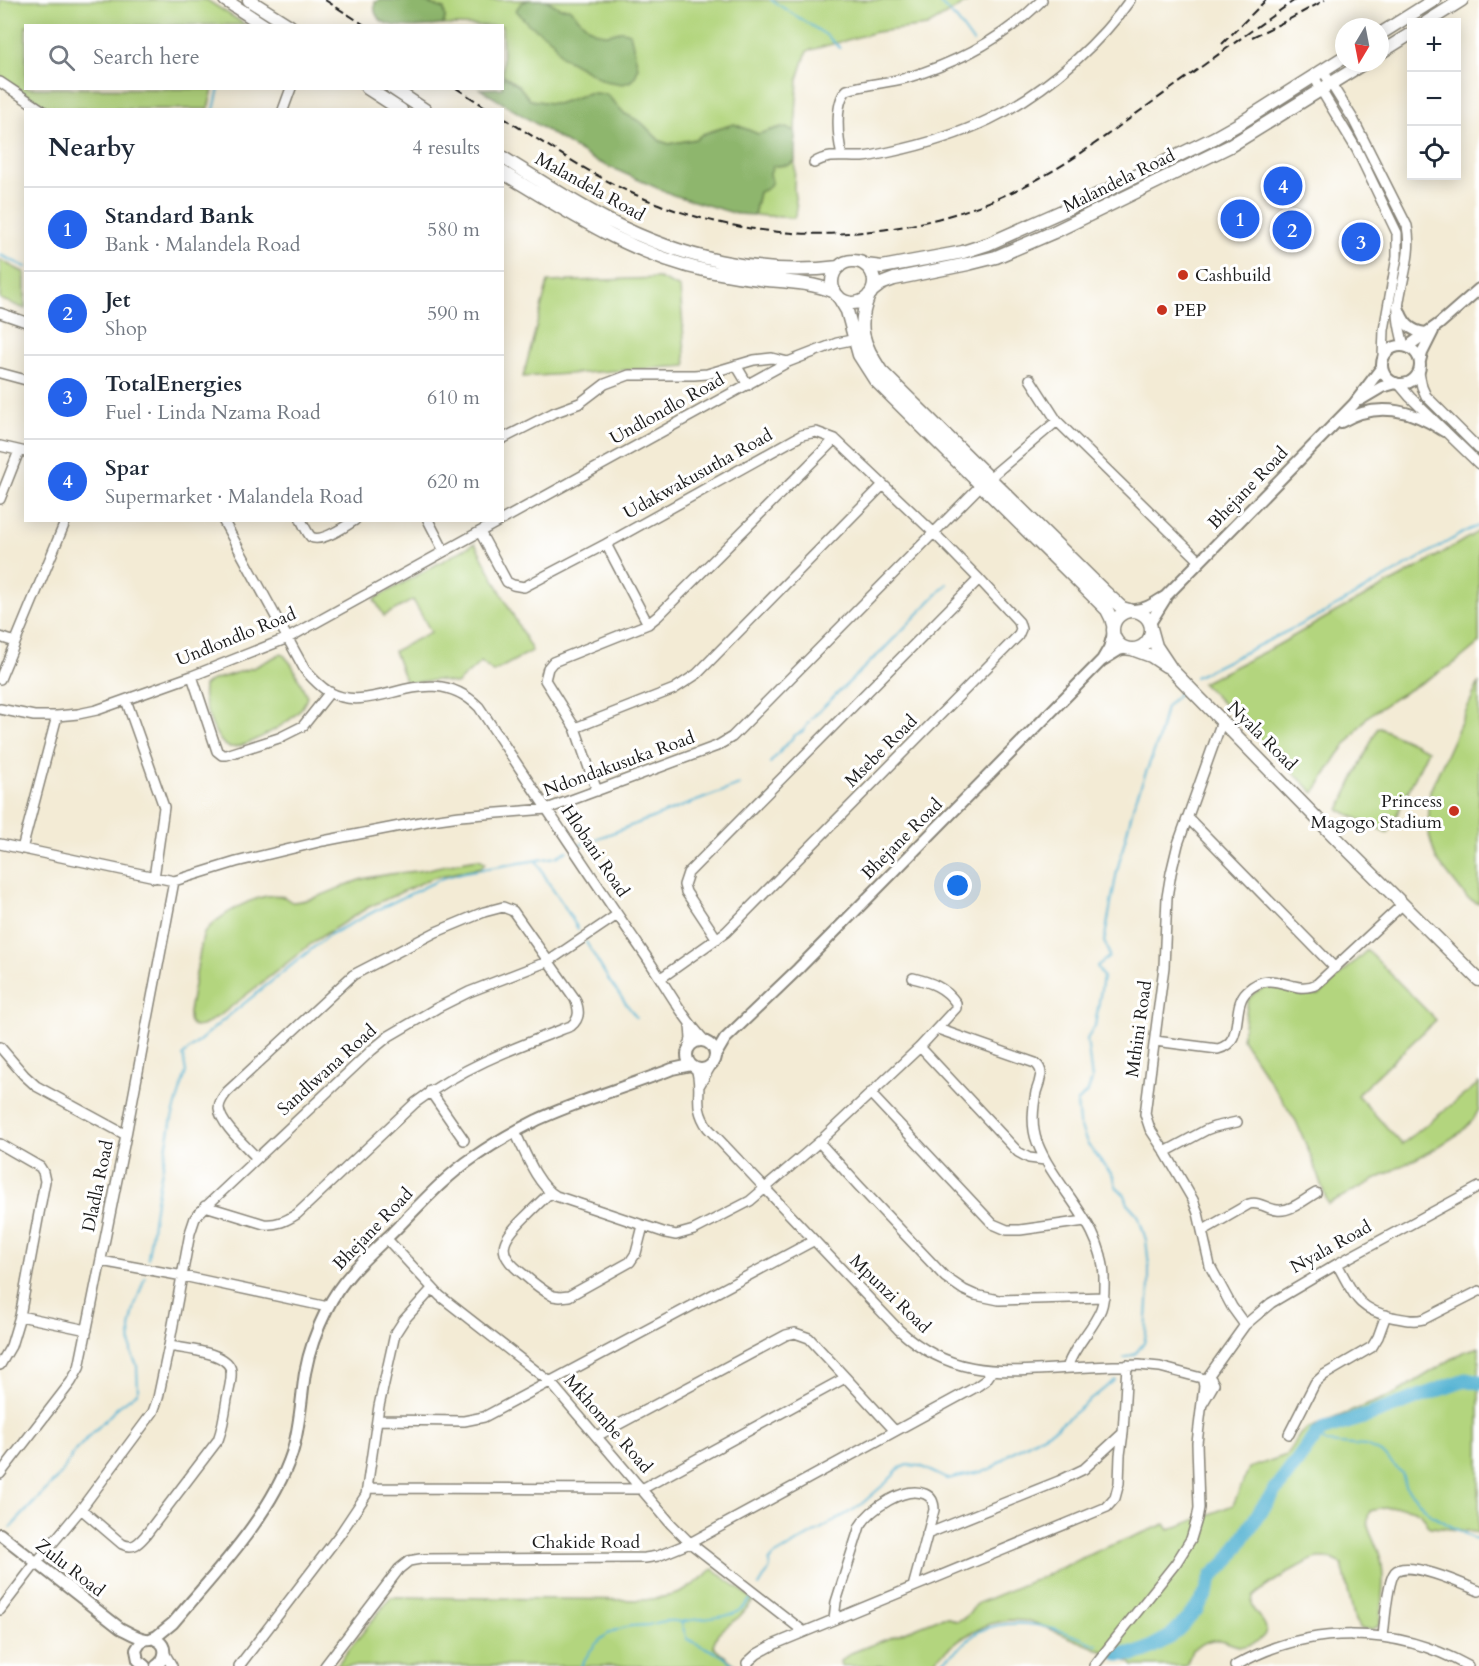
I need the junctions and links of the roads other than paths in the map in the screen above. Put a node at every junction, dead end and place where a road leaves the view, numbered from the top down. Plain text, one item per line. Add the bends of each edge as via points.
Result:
1 (225, 0) edge
2 (249, 0) edge
3 (1042, 0) edge
4 (1130, 0) edge
5 (1434, 0) edge
6 (1462, 0) edge
7 (1433, 18) edge
8 (262, 24) edge
9 (287, 24) edge
10 (1389, 28) edge
11 (1407, 36) edge
12 (1389, 47) edge
13 (1335, 63) edge
14 (1350, 72) edge
15 (1319, 73) junction
16 (0, 82) edge
17 (1327, 87) junction
18 (290, 90) edge
19 (370, 90) edge
20 (395, 90) edge
21 (39, 108) edge
22 (285, 108) edge
23 (398, 108) edge
24 (422, 108) edge
25 (842, 156) junction
26 (504, 159) edge
27 (814, 163) dead end
28 (504, 173) edge
29 (1388, 187) junction
30 (1377, 193) junction
31 (865, 265) junction
32 (839, 267) junction
33 (1394, 271) junction
34 (1405, 274) junction
35 (1479, 289) edge
36 (871, 293) junction
37 (836, 294) junction
38 (1398, 307) junction
39 (0, 313) edge
40 (24, 321) edge
41 (1439, 324) junction
42 (1426, 333) junction
43 (859, 338) junction
44 (1406, 346) junction
45 (788, 362) junction
46 (1383, 362) junction
47 (736, 365) junction
48 (1420, 367) junction
49 (0, 373) edge
50 (24, 379) edge
51 (1030, 379) dead end
52 (1398, 384) junction
53 (747, 385) junction
54 (1354, 404) junction
55 (1057, 421) junction
56 (1328, 430) junction
57 (1444, 431) junction
58 (504, 438) edge
59 (835, 439) junction
60 (0, 446) edge
61 (1479, 449) edge
62 (22, 451) edge
63 (1479, 464) edge
64 (985, 481) junction
65 (883, 485) junction
66 (0, 499) edge
67 (504, 519) edge
68 (65, 522) edge
69 (224, 522) edge
70 (302, 522) edge
71 (351, 522) edge
72 (429, 522) edge
73 (498, 522) edge
74 (480, 532) junction
75 (933, 532) junction
76 (606, 544) junction
77 (444, 551) junction
78 (1200, 561) junction
79 (980, 579) junction
80 (1166, 596) junction
81 (1131, 610) junction
82 (648, 624) junction
83 (1151, 626) junction
84 (1113, 629) junction
85 (0, 637) edge
86 (288, 638) junction
87 (15, 642) junction
88 (1130, 649) junction
89 (1101, 661) junction
90 (1172, 670) junction
91 (192, 676) junction
92 (0, 679) edge
93 (330, 692) junction
94 (126, 700) junction
95 (0, 709) edge
96 (57, 716) junction
97 (1222, 722) junction
98 (575, 728) junction
99 (597, 791) junction
100 (547, 809) junction
101 (1188, 818) junction
102 (0, 844) edge
103 (22, 849) junction
104 (154, 878) junction
105 (174, 881) junction
106 (1403, 904) junction
107 (617, 915) junction
108 (717, 939) junction
109 (549, 961) junction
110 (1335, 968) junction
111 (661, 978) junction
112 (913, 978) dead end
113 (1479, 980) edge
114 (689, 1023) junction
115 (938, 1029) junction
116 (725, 1039) junction
117 (1155, 1041) junction
118 (708, 1043) junction
119 (0, 1047) edge
120 (920, 1047) junction
121 (715, 1056) junction
122 (690, 1059) junction
123 (710, 1067) junction
124 (699, 1086) junction
125 (430, 1091) junction
126 (870, 1093) junction
127 (1237, 1122) dead end
128 (515, 1132) junction
129 (126, 1135) junction
130 (464, 1140) dead end
131 (819, 1142) junction
132 (0, 1144) edge
133 (1165, 1152) junction
134 (256, 1157) junction
135 (1045, 1160) junction
136 (1479, 1187) edge
137 (765, 1189) junction
138 (550, 1192) junction
139 (1316, 1193) dead end
140 (205, 1206) junction
141 (1085, 1221) junction
142 (643, 1226) junction
143 (1202, 1231) junction
144 (386, 1238) junction
145 (813, 1241) junction
146 (100, 1262) junction
147 (1337, 1264) junction
148 (183, 1276) junction
149 (432, 1289) junction
150 (1479, 1290) edge
151 (1104, 1297) junction
152 (328, 1307) junction
153 (1386, 1315) junction
154 (20, 1316) junction
155 (1245, 1325) junction
156 (87, 1330) junction
157 (169, 1346) junction
158 (0, 1365) edge
159 (1127, 1365) junction
160 (1067, 1368) junction
161 (992, 1371) junction
162 (845, 1378) junction
163 (550, 1382) junction
164 (1207, 1383) junction
165 (377, 1420) junction
166 (895, 1431) junction
167 (1123, 1433) junction
168 (1289, 1434) dead end
169 (597, 1436) junction
170 (0, 1474) edge
171 (368, 1488) junction
172 (642, 1489) junction
173 (81, 1509) junction
174 (0, 1534) edge
175 (927, 1534) junction
176 (690, 1543) junction
177 (36, 1563) junction
178 (913, 1587) junction
179 (1479, 1591) edge
180 (0, 1610) edge
181 (834, 1619) junction
182 (173, 1623) junction
183 (120, 1628) junction
184 (803, 1631) junction
185 (1383, 1636) junction
186 (148, 1639) junction
187 (165, 1652) junction
188 (136, 1657) edge
189 (747, 1665) edge
190 (145, 1666) edge
191 (156, 1666) edge
192 (172, 1666) edge
193 (238, 1666) edge
194 (325, 1666) edge
195 (1094, 1666) edge
196 (1235, 1666) edge
197 (1468, 1666) edge

1 - 8 main road
2 - 9 main road
3 - 25 street via 974,51 904,78 847,90 839,105
4 - 25 street via 1096,42 1052,81 987,122 926,144 868,156
5 - 10 main road
6 - 7 main road
11 - 12 main road
13 - 15 main road, Malandela Road
14 - 17 main road, Malandela Road
15 - 17 street
15 - 31 main road, Malandela Road via 1214,138 988,244 882,267
16 - 21 street
17 - 29 street via 1353,120
17 - 30 street
17 - 36 main road, Malandela Road via 1213,155 1054,232 996,257 894,279
18 - 22 street
19 - 23 main road
20 - 24 main road
25 - 27 street
26 - 32 main road, Malandela Road via 608,221 675,249 726,263 771,269
28 - 37 main road, Malandela Road via 586,223 652,255 707,271 813,284
29 - 30 street
29 - 34 street via 1408,234
30 - 33 street via 1397,233
31 - 32 main road via 849,262
31 - 36 main road via 873,277
32 - 37 main road via 832,282
33 - 34 street
33 - 46 street
34 - 38 street
35 - 41 street
36 - 37 main road via 854,303
36 - 43 main road
37 - 43 main road
38 - 42 street via 1407,326
38 - 44 street
39 - 40 street
41 - 42 street
41 - 48 street via 1427,341
42 - 44 street
43 - 45 street, Undlondlo Road
43 - 64 main road via 881,371
44 - 46 street via 1392,348
44 - 48 street via 1414,351
45 - 47 street via 772,358
45 - 53 street, Undlondlo Road
46 - 52 street via 1388,379
46 - 54 street, Bhejane Road
47 - 53 street
47 - 58 street via 706,374 629,375
48 - 52 street via 1412,382
48 - 61 street via 1426,396
49 - 50 street
51 - 55 street
52 - 54 street, Bhejane Road via 1382,387
52 - 57 street
53 - 67 street, Undlondlo Road
54 - 56 street, Bhejane Road
55 - 64 street, Ndondakusuka Road
55 - 78 street
56 - 57 street via 1347,418 1381,409 1416,416
56 - 78 street, Bhejane Road
57 - 63 street
59 - 65 street
59 - 76 street, Udakwakusutha Road via 816,432 802,435
59 - 82 street
60 - 62 street
62 - 66 street
64 - 75 street, Ndondakusuka Road
64 - 81 main road via 1122,608
64 - 84 main road via 1107,610
65 - 75 street
65 - 98 street via 697,674 674,689
68 - 87 street
69 - 86 street, Hlobani Road
70 - 71 street via 309,535 316,538
72 - 77 street
73 - 74 street, Undlondlo Road
74 - 76 street, Udakwakusutha Road via 507,582 519,587
74 - 77 street, Undlondlo Road
75 - 79 street, Msebe Road
75 - 99 street, Ndondakusuka Road via 732,737
76 - 82 street
77 - 86 street, Undlondlo Road
78 - 80 street, Bhejane Road
79 - 108 street via 688,873 686,892
79 - 108 street, Msebe Road via 1019,622 1018,636
80 - 81 street, Bhejane Road via 1148,607
80 - 83 street, Bhejane Road
81 - 83 main road via 1144,614
81 - 84 main road via 1120,614
82 - 98 street via 553,662 548,668 545,680
83 - 88 main road via 1146,643
83 - 90 main road, Nyala Road via 1160,654
84 - 88 main road via 1119,645
84 - 89 street, Bhejane Road
85 - 87 street
86 - 91 street, Undlondlo Road
86 - 93 street, Hlobani Road via 305,670
87 - 92 street
88 - 89 street, Bhejane Road via 1119,650
88 - 90 main road, Nyala Road via 1151,656
89 - 116 street, Bhejane Road
90 - 97 main road, Nyala Road
91 - 93 street via 217,751 222,755 279,738 303,726
91 - 94 street, Undlondlo Road
93 - 100 street, Hlobani Road via 356,698 423,686 442,687 465,695 479,707
94 - 96 street, Undlondlo Road via 98,710
94 - 104 street via 164,807
95 - 96 street, Undlondlo Road
96 - 103 street
97 - 101 street, Mthini Road
97 - 106 main road, Nyala Road
98 - 99 street
99 - 100 street, Ndondakusuka Road
100 - 105 street, Ndondakusuka Road via 431,820 236,862
100 - 107 street, Hlobani Road
101 - 110 street
101 - 117 street, Mthini Road via 1167,897
102 - 103 street, Ndondakusuka Road
103 - 104 street, Ndondakusuka Road
104 - 105 street, Ndondakusuka Road
105 - 129 street, Dladla Road
106 - 110 street
106 - 113 main road, Nyala Road
107 - 109 street, Sandlwana Road
107 - 111 street, Hlobani Road
108 - 111 street, Msebe Road
109 - 125 street via 579,1008 575,1023 482,1061
109 - 134 street, Sandlwana Road via 468,992 389,1035
109 - 134 street via 513,911 503,907 436,932 353,975 222,1098 222,1118
110 - 117 street via 1310,988 1272,980 1253,986 1239,1002 1237,1028 1222,1048
111 - 114 street, Hlobani Road
112 - 115 street via 935,984 956,1003
114 - 118 street, Hlobani Road
114 - 122 street
115 - 120 street
115 - 135 street via 1040,1068 1034,1125
116 - 118 street, Bhejane Road
116 - 121 street, Bhejane Road
117 - 133 street, Mthini Road via 1145,1114
118 - 121 street
118 - 122 street via 696,1042
119 - 129 street via 36,1086
120 - 126 street
120 - 135 street via 1018,1152
121 - 123 street
122 - 123 street via 703,1070
122 - 124 street, Mpunzi Road
122 - 128 street, Bhejane Road
123 - 124 street
124 - 137 street, Mpunzi Road via 701,1119
125 - 130 street
125 - 140 street via 285,1221 264,1224
126 - 131 street
126 - 141 street via 993,1224 1020,1230
127 - 133 street via 1214,1126
128 - 138 street
128 - 144 street, Bhejane Road via 458,1170
129 - 146 street, Dladla Road
131 - 137 street
131 - 151 street via 945,1277 964,1290 999,1300
132 - 154 street via 40,1167 45,1181
133 - 143 street, Mthini Road via 1193,1200
134 - 140 street, Sandlwana Road
135 - 141 street
136 - 147 street, Nyala Road
137 - 142 street via 741,1206 683,1234
137 - 145 street, Mpunzi Road
138 - 142 street
138 - 142 street via 512,1230 504,1247 510,1264 553,1296 569,1296 627,1264 636,1253
139 - 143 street via 1284,1210 1249,1204
140 - 148 street, Sandlwana Road via 192,1224
141 - 151 street via 1101,1256
143 - 155 street, Mthini Road via 1210,1266
144 - 149 street, Mkhombe Road
144 - 152 street, Bhejane Road via 344,1282
145 - 161 street, Mpunzi Road via 912,1341 944,1359
145 - 163 street
146 - 148 street
146 - 156 street, Dladla Road
147 - 153 street via 1359,1301
147 - 155 street, Nyala Road via 1286,1293
148 - 152 street
148 - 157 street, Sandlwana Road
149 - 163 street, Mkhombe Road
149 - 165 street via 395,1334
150 - 153 street via 1425,1320
151 - 160 street via 1101,1310
152 - 182 street, Bhejane Road via 311,1349 296,1441 284,1473 256,1521
153 - 168 street via 1372,1347 1315,1383
154 - 156 street
154 - 158 street via 11,1346
155 - 164 street, Nyala Road
156 - 170 street, Dladla Road via 75,1376
157 - 173 street, Sandlwana Road via 153,1412
157 - 173 street via 218,1356 228,1362 231,1368 218,1440 136,1545 122,1544
159 - 160 street, Mpunzi Road
159 - 164 street, Mpunzi Road via 1160,1367
159 - 167 street
160 - 161 street, Mpunzi Road
161 - 166 street, Chakide Road via 975,1387
162 - 166 street
162 - 169 street via 809,1338 790,1334
162 - 172 street
163 - 165 street via 478,1419
163 - 169 street, Mkhombe Road
164 - 195 street, Nyala Road via 1197,1443 1199,1508 1191,1539
165 - 171 street
166 - 176 street, Chakide Road
167 - 175 street via 1084,1468 1059,1481
167 - 178 street via 1118,1492 1107,1507
169 - 172 street, Mkhombe Road
171 - 172 street
171 - 193 street via 340,1534
172 - 176 street, Mkhombe Road
173 - 177 street, Sandlwana Road
174 - 177 street, Zulu Road
175 - 178 street
175 - 181 street via 934,1503 924,1494 907,1492 865,1518 855,1538
176 - 184 street, Mkhombe Road
176 - 194 street, Chakide Road via 645,1558 409,1561
177 - 180 street, Sandlwana Road
177 - 183 street, Zulu Road
178 - 181 street
179 - 185 street via 1427,1572 1399,1569 1392,1578
181 - 184 street
182 - 186 street, Bhejane Road
182 - 187 street, Bhejane Road
183 - 186 street, Zulu Road
183 - 188 street, Zulu Road
184 - 189 street via 767,1648
185 - 196 street via 1313,1637 1268,1650
185 - 197 street via 1428,1647
186 - 187 street, Zulu Road via 160,1642
186 - 188 street, Bhejane Road via 141,1642
187 - 191 street, Bhejane Road
187 - 192 street
188 - 190 street, Zulu Road

